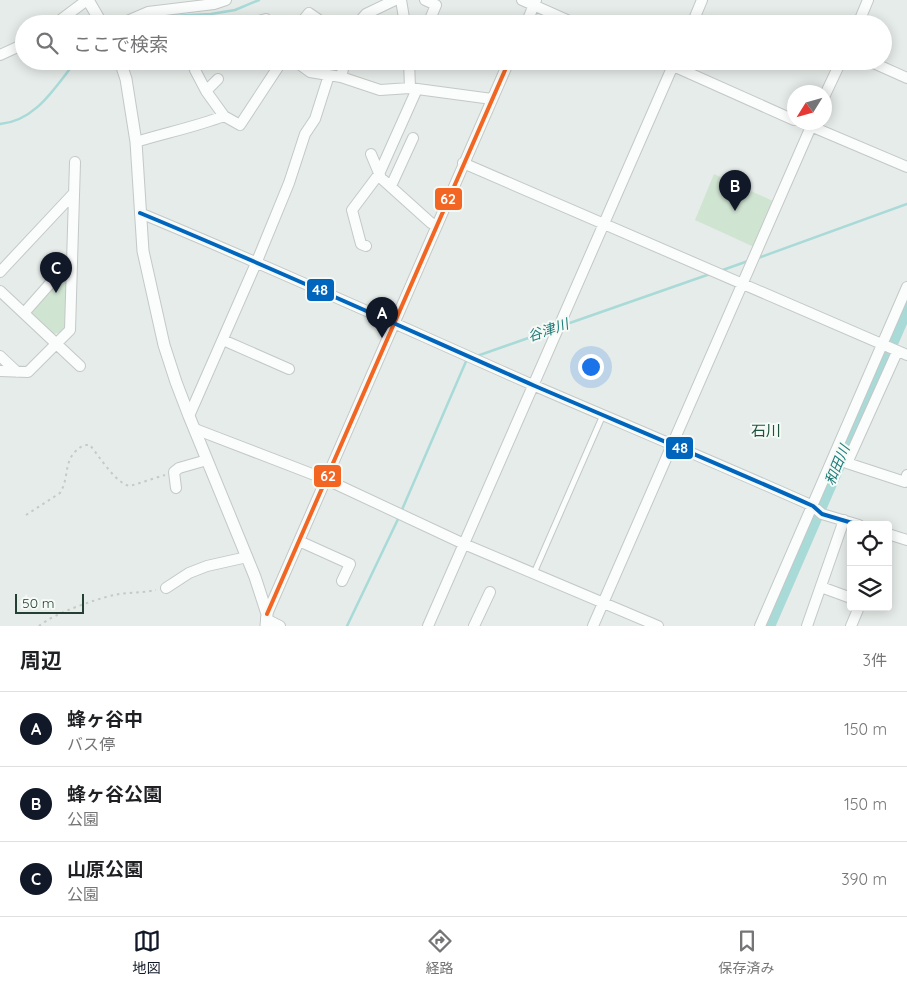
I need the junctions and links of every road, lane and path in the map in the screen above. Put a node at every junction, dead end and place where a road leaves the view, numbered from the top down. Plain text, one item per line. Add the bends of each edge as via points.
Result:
1 (88, 0) edge
2 (226, 0) edge
3 (395, 0) edge
4 (401, 0) edge
5 (424, 0) edge
6 (522, 0) edge
7 (702, 0) edge
8 (868, 0) edge
9 (535, 3) edge
10 (67, 15) edge
11 (97, 15) edge
12 (141, 15) edge
13 (365, 15) edge
14 (404, 15) edge
15 (432, 15) edge
16 (530, 15) edge
17 (558, 15) edge
18 (696, 15) edge
19 (862, 15) edge
20 (15, 48) edge
21 (0, 55) edge
22 (123, 70) edge
23 (195, 70) dead end
24 (276, 70) edge
25 (307, 70) edge
26 (343, 70) edge
27 (410, 70) edge
28 (505, 70) edge
29 (671, 70) edge
30 (687, 70) edge
31 (836, 70) edge
32 (889, 70) edge
33 (329, 74) junction
34 (341, 77) junction
35 (218, 78) dead end
36 (907, 78) edge
37 (829, 85) edge
38 (413, 88) junction
39 (206, 90) junction
40 (492, 99) junction
41 (224, 116) junction
42 (787, 117) edge
43 (806, 130) edge
44 (822, 130) edge
45 (412, 138) dead end
46 (136, 142) junction
47 (371, 154) dead end
48 (75, 162) dead end
49 (463, 163) junction
50 (907, 167) edge
51 (379, 174) junction
52 (391, 186) junction
53 (74, 193) junction
54 (140, 213) junction
55 (605, 224) junction
56 (436, 225) junction
57 (366, 246) dead end
58 (257, 261) junction
59 (72, 264) junction
60 (0, 272) edge
61 (743, 284) junction
62 (907, 286) edge
63 (0, 291) edge
64 (24, 313) junction
65 (394, 322) junction
66 (222, 340) junction
67 (57, 344) junction
68 (882, 345) junction
69 (902, 354) edge
70 (0, 356) edge
71 (80, 366) dead end
72 (289, 369) dead end
73 (0, 371) edge
74 (18, 372) junction
75 (534, 385) junction
76 (603, 415) junction
77 (189, 416) junction
78 (195, 429) junction
79 (673, 444) junction
80 (207, 460) junction
81 (174, 472) junction
82 (907, 475) edge
83 (325, 479) junction
84 (176, 488) dead end
85 (817, 510) junction
86 (26, 515) dead end
87 (844, 520) junction
88 (847, 521) edge
89 (892, 535) edge
90 (907, 540) edge
91 (299, 541) junction
92 (464, 544) junction
93 (247, 557) junction
94 (534, 573) junction
95 (342, 581) dead end
96 (821, 587) junction
97 (166, 588) joint
98 (490, 592) dead end
99 (847, 597) edge
100 (603, 603) junction
101 (857, 611) edge
102 (266, 620) edge
103 (38, 626) edge
104 (280, 626) edge
105 (428, 626) edge
106 (474, 626) edge
107 (592, 626) edge
108 (658, 626) edge
109 (760, 626) edge
110 (807, 626) edge
111 (851, 626) edge

1 - 10 street
1 - 11 street
2 - 12 street
3 - 13 street
4 - 14 street
5 - 15 street via 436,5
6 - 9 street
7 - 18 street
8 - 19 street
9 - 16 street
9 - 17 street
20 - 21 street
22 - 46 street
23 - 39 street
24 - 41 street via 240,125
25 - 33 street
26 - 34 street
27 - 38 street
28 - 40 street
29 - 55 street
30 - 42 street
31 - 37 street
32 - 36 street
33 - 34 street
33 - 58 street via 315,119 305,134
34 - 38 street via 380,90
35 - 39 street
38 - 40 street
38 - 51 street
39 - 41 street
40 - 49 street
41 - 46 street
43 - 61 street
44 - 50 street
45 - 52 street
46 - 54 street
47 - 51 street
48 - 53 street
49 - 55 street
49 - 56 street
51 - 52 street
51 - 57 street via 352,210 361,244
52 - 56 street
53 - 59 street
53 - 60 street
54 - 58 street
54 - 77 street via 143,252 151,290 167,354
55 - 61 street
55 - 75 street
56 - 65 street
58 - 65 street
58 - 66 street
59 - 64 street via 62,270
59 - 67 street via 70,330
61 - 68 street
61 - 79 street
62 - 68 street
63 - 64 street
64 - 67 street
65 - 75 street
65 - 83 street
66 - 72 street
66 - 77 street
67 - 71 street
67 - 74 street via 28,372
68 - 69 street
68 - 85 street
69 - 82 street via 847,463 905,482
70 - 74 street
73 - 74 street
75 - 76 street
75 - 92 street
76 - 79 street
76 - 94 lane
77 - 78 street
78 - 80 street
78 - 83 street
79 - 85 street
79 - 100 street
80 - 81 street
80 - 93 street
81 - 84 street
81 - 86 path via 126,485 90,445 84,445 72,454 60,493
83 - 91 street
83 - 92 street
85 - 87 street
85 - 109 street
87 - 88 street
87 - 96 street
89 - 90 street
91 - 95 street via 350,564
91 - 102 street
92 - 94 street
92 - 105 street
93 - 97 street via 189,573
93 - 102 street
94 - 100 street
96 - 99 street
96 - 110 street
97 - 103 path via 114,595 87,603
98 - 106 street
100 - 107 street
100 - 108 street
101 - 111 street
102 - 104 street

